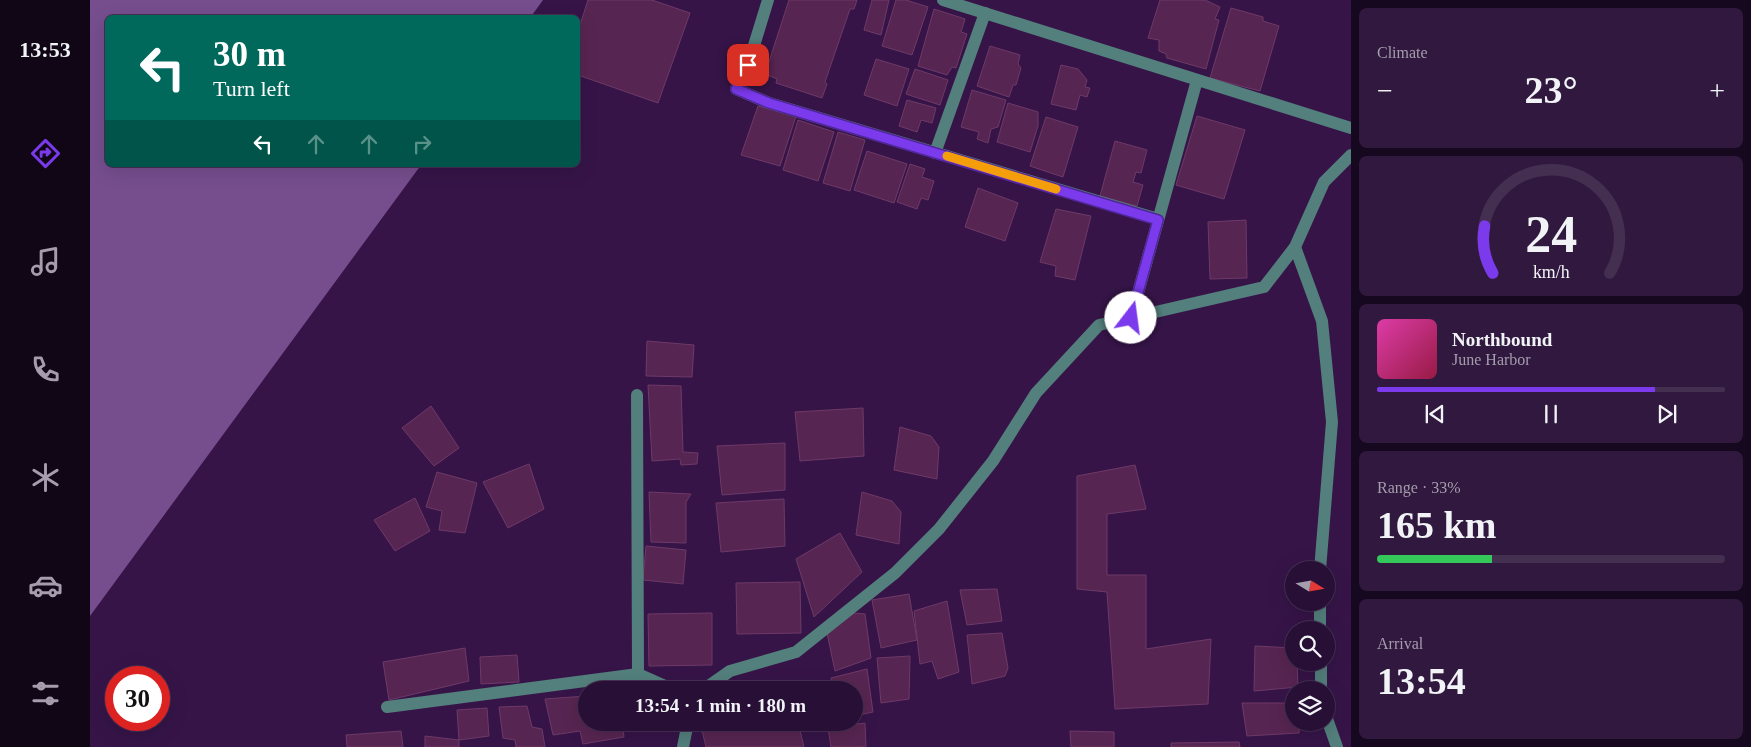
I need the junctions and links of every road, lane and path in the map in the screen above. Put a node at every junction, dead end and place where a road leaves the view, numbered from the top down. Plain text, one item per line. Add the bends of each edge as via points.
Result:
1 (768, 0) edge
2 (943, 0) edge
3 (985, 13) junction
4 (1197, 80) junction
5 (1351, 128) edge
6 (935, 153) junction
7 (1351, 155) edge
8 (1158, 220) junction
9 (1295, 247) junction
10 (1131, 318) junction
11 (637, 395) dead end
12 (1321, 561) edge
13 (638, 674) junction
14 (654, 681) edge
15 (716, 681) edge
16 (387, 707) dead end
17 (686, 731) edge
18 (1331, 731) edge
19 (683, 747) edge
20 (1337, 747) edge

1 - 6 street via 748,65 736,89 769,103
2 - 3 street
3 - 4 street
3 - 6 street
4 - 5 street
4 - 8 street
6 - 8 street
7 - 9 street via 1324,182
8 - 10 street
9 - 10 street via 1264,287
9 - 12 street via 1322,321 1332,422
10 - 15 street via 1099,326 1036,393 993,461 939,529 894,574 796,652 730,671
11 - 13 street
13 - 14 street
13 - 16 street
17 - 19 street
18 - 20 street

